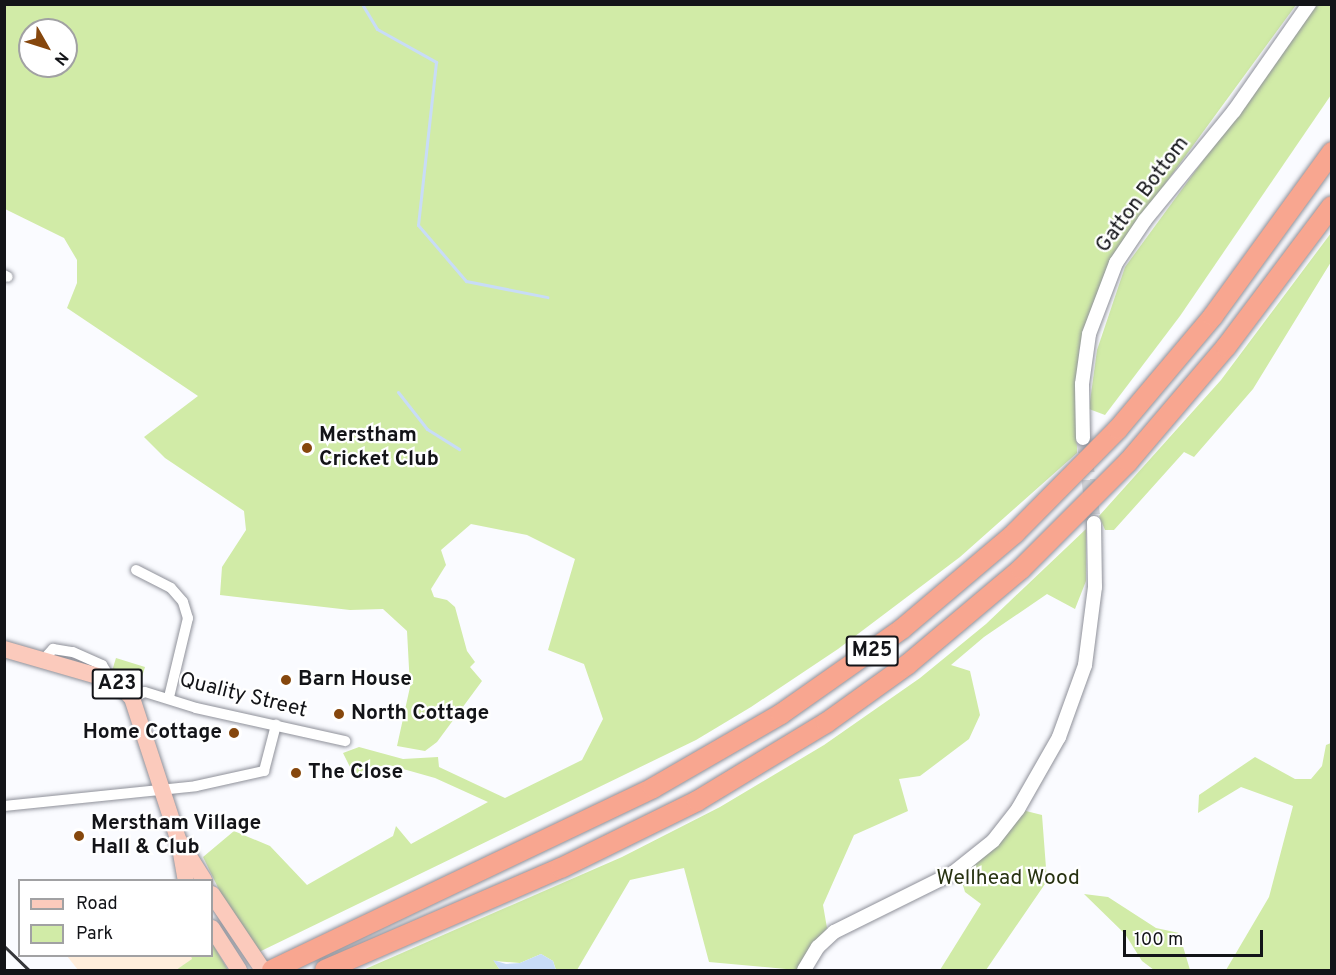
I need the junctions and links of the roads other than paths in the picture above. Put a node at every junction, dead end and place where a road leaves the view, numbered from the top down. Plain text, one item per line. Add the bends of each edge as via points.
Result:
1 (1309, 4) edge
2 (1332, 152) edge
3 (1332, 206) edge
4 (1083, 438) tunnel mouth
5 (1094, 523) tunnel mouth
6 (136, 570) dead end
7 (4, 649) edge
8 (169, 697) junction
9 (132, 698) junction
10 (276, 725) junction
11 (345, 741) dead end
12 (160, 791) junction
13 (4, 806) edge
14 (179, 842) junction
15 (186, 879) edge
16 (203, 879) edge
17 (213, 896) edge
18 (213, 930) edge
19 (236, 967) edge
20 (263, 970) edge
21 (272, 970) edge
22 (325, 970) edge
23 (804, 970) edge

1 - 4 street, Gatton Bottom via 1234,111 1145,220 1116,263 1089,334 1082,384
2 - 21 highway, M25 via 1219,308 1118,429 1015,533 902,629 781,714 664,783
3 - 22 highway, M25 via 1226,347 1128,462 1021,569 907,665 800,740 688,806 561,868
5 - 23 street via 1094,614 1081,681 1059,737 1018,808 993,841 953,873 857,918 825,939
6 - 8 street via 171,588 183,602 188,618
7 - 9 main road, A23 via 112,681
8 - 9 street, Quality Street via 145,692
8 - 10 street, Quality Street via 196,708
9 - 12 main road, A23
10 - 11 street, Quality Street
10 - 12 street via 264,771
12 - 13 street
12 - 14 main road, A23
14 - 15 main road, A23
14 - 16 main road, A23
17 - 20 main road
18 - 19 main road

